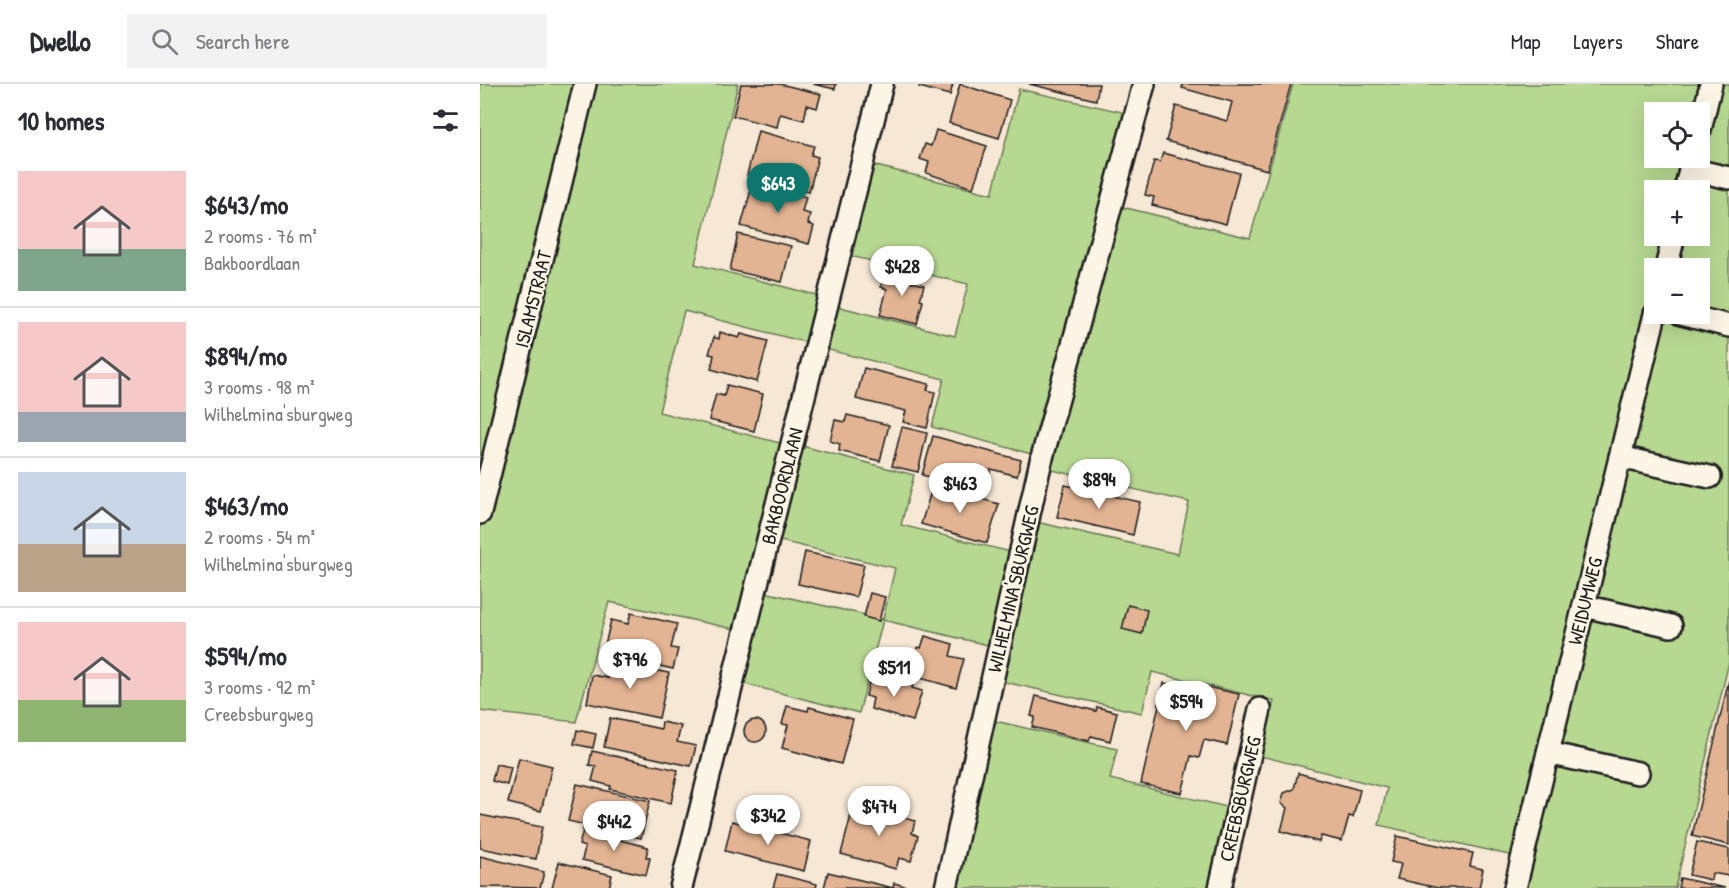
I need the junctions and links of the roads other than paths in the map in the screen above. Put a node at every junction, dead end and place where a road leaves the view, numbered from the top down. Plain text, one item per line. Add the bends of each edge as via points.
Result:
1 (585, 84) edge
2 (882, 84) edge
3 (1144, 84) edge
4 (1711, 84) edge
5 (1707, 102) edge
6 (1704, 168) edge
7 (1729, 178) edge
8 (1710, 321) edge
9 (1653, 324) edge
10 (1729, 326) edge
11 (1620, 457) junction
12 (1710, 477) dead end
13 (480, 513) edge
14 (1584, 606) junction
15 (1671, 626) dead end
16 (1260, 709) dead end
17 (1548, 753) junction
18 (1638, 773) dead end
19 (681, 888) edge
20 (946, 888) edge
21 (1220, 888) edge
22 (1515, 888) edge

1 - 13 street, ISLAMSTRAAT
2 - 19 street, BAKBOORDLAAN
3 - 20 street, WILHELMINA'SBURGWEG via 1040,465
4 - 5 street
6 - 7 street
8 - 10 street
9 - 11 street, WEIDUMWEG
11 - 12 street
11 - 14 street, WEIDUMWEG
14 - 15 street
14 - 17 street, WEIDUMWEG
16 - 21 street, CREEBSBURGWEG
17 - 18 street
17 - 22 street, WEIDUMWEG

